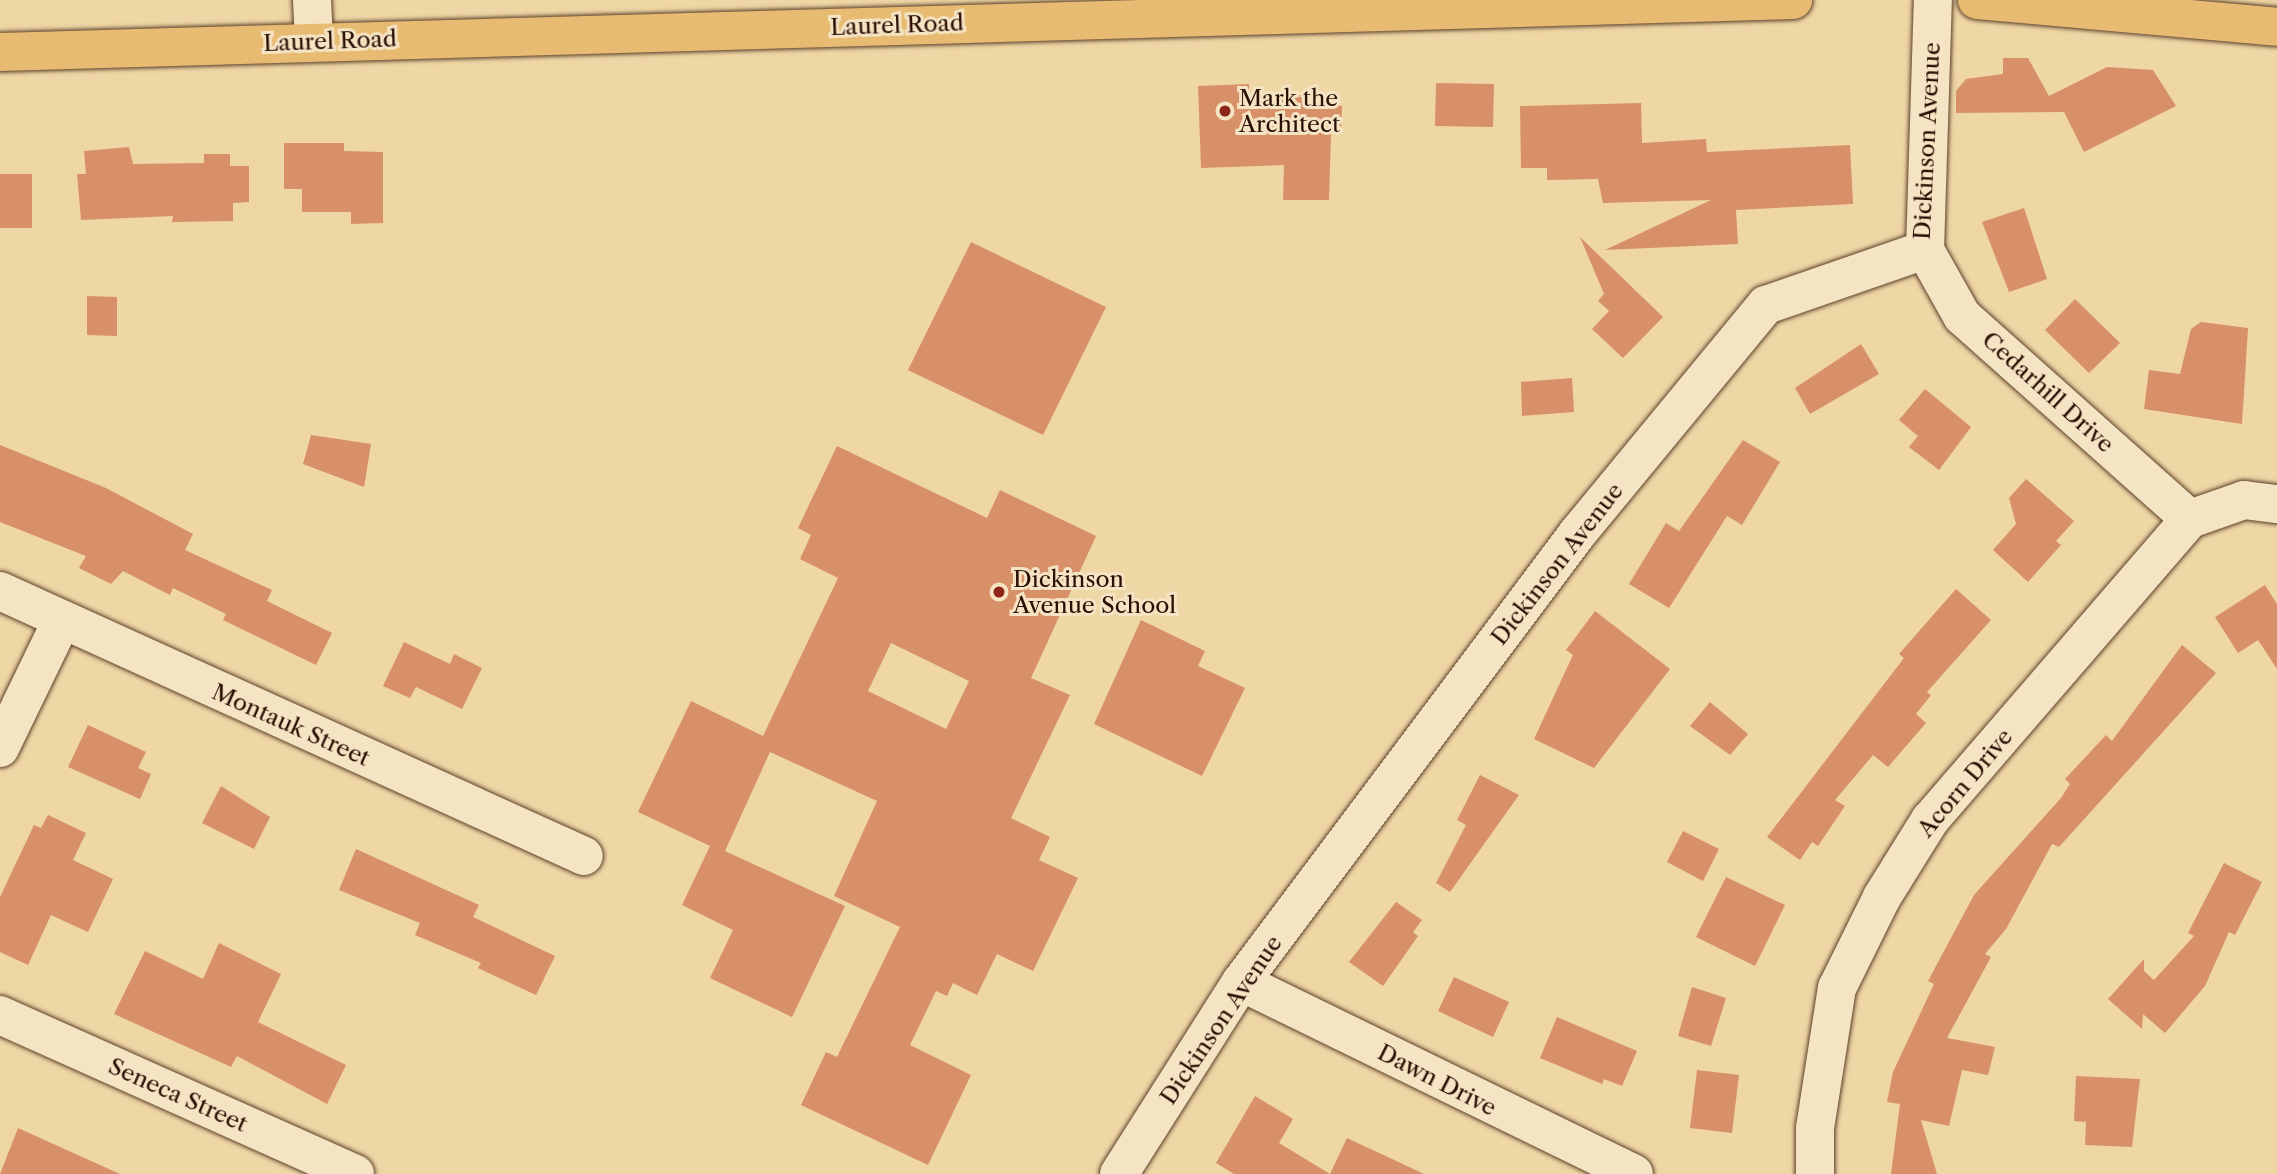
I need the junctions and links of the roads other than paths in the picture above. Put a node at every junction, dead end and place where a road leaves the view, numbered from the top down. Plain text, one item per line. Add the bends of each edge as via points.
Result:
1 (312, 0) edge
2 (1793, 0) edge
3 (1933, 0) edge
4 (1978, 0) edge
5 (1163, 9) edge
6 (2277, 27) edge
7 (314, 41) junction
8 (0, 52) edge
9 (1925, 250) junction
10 (2277, 504) edge
11 (2190, 519) junction
12 (0, 591) edge
13 (61, 622) junction
14 (0, 748) edge
15 (584, 856) dead end
16 (1241, 982) junction
17 (0, 1015) edge
18 (355, 1174) edge
19 (1119, 1174) edge
20 (1634, 1174) edge
21 (1815, 1174) edge

1 - 7 street
2 - 5 main road, Laurel Road
3 - 9 street, Dickinson Avenue
4 - 6 main road
5 - 7 main road, Laurel Road
7 - 8 main road, Laurel Road
9 - 11 street, Cedarhill Drive via 1962,316
9 - 16 street, Dickinson Avenue via 1766,306 1577,534
10 - 11 street via 2244,500
11 - 21 street, Acorn Drive via 1930,820 1882,897 1837,988 1815,1128
12 - 13 street, Montauk Street
13 - 14 street
13 - 15 street, Montauk Street
16 - 19 street, Dickinson Avenue
16 - 20 street, Dawn Drive
17 - 18 street, Seneca Street

